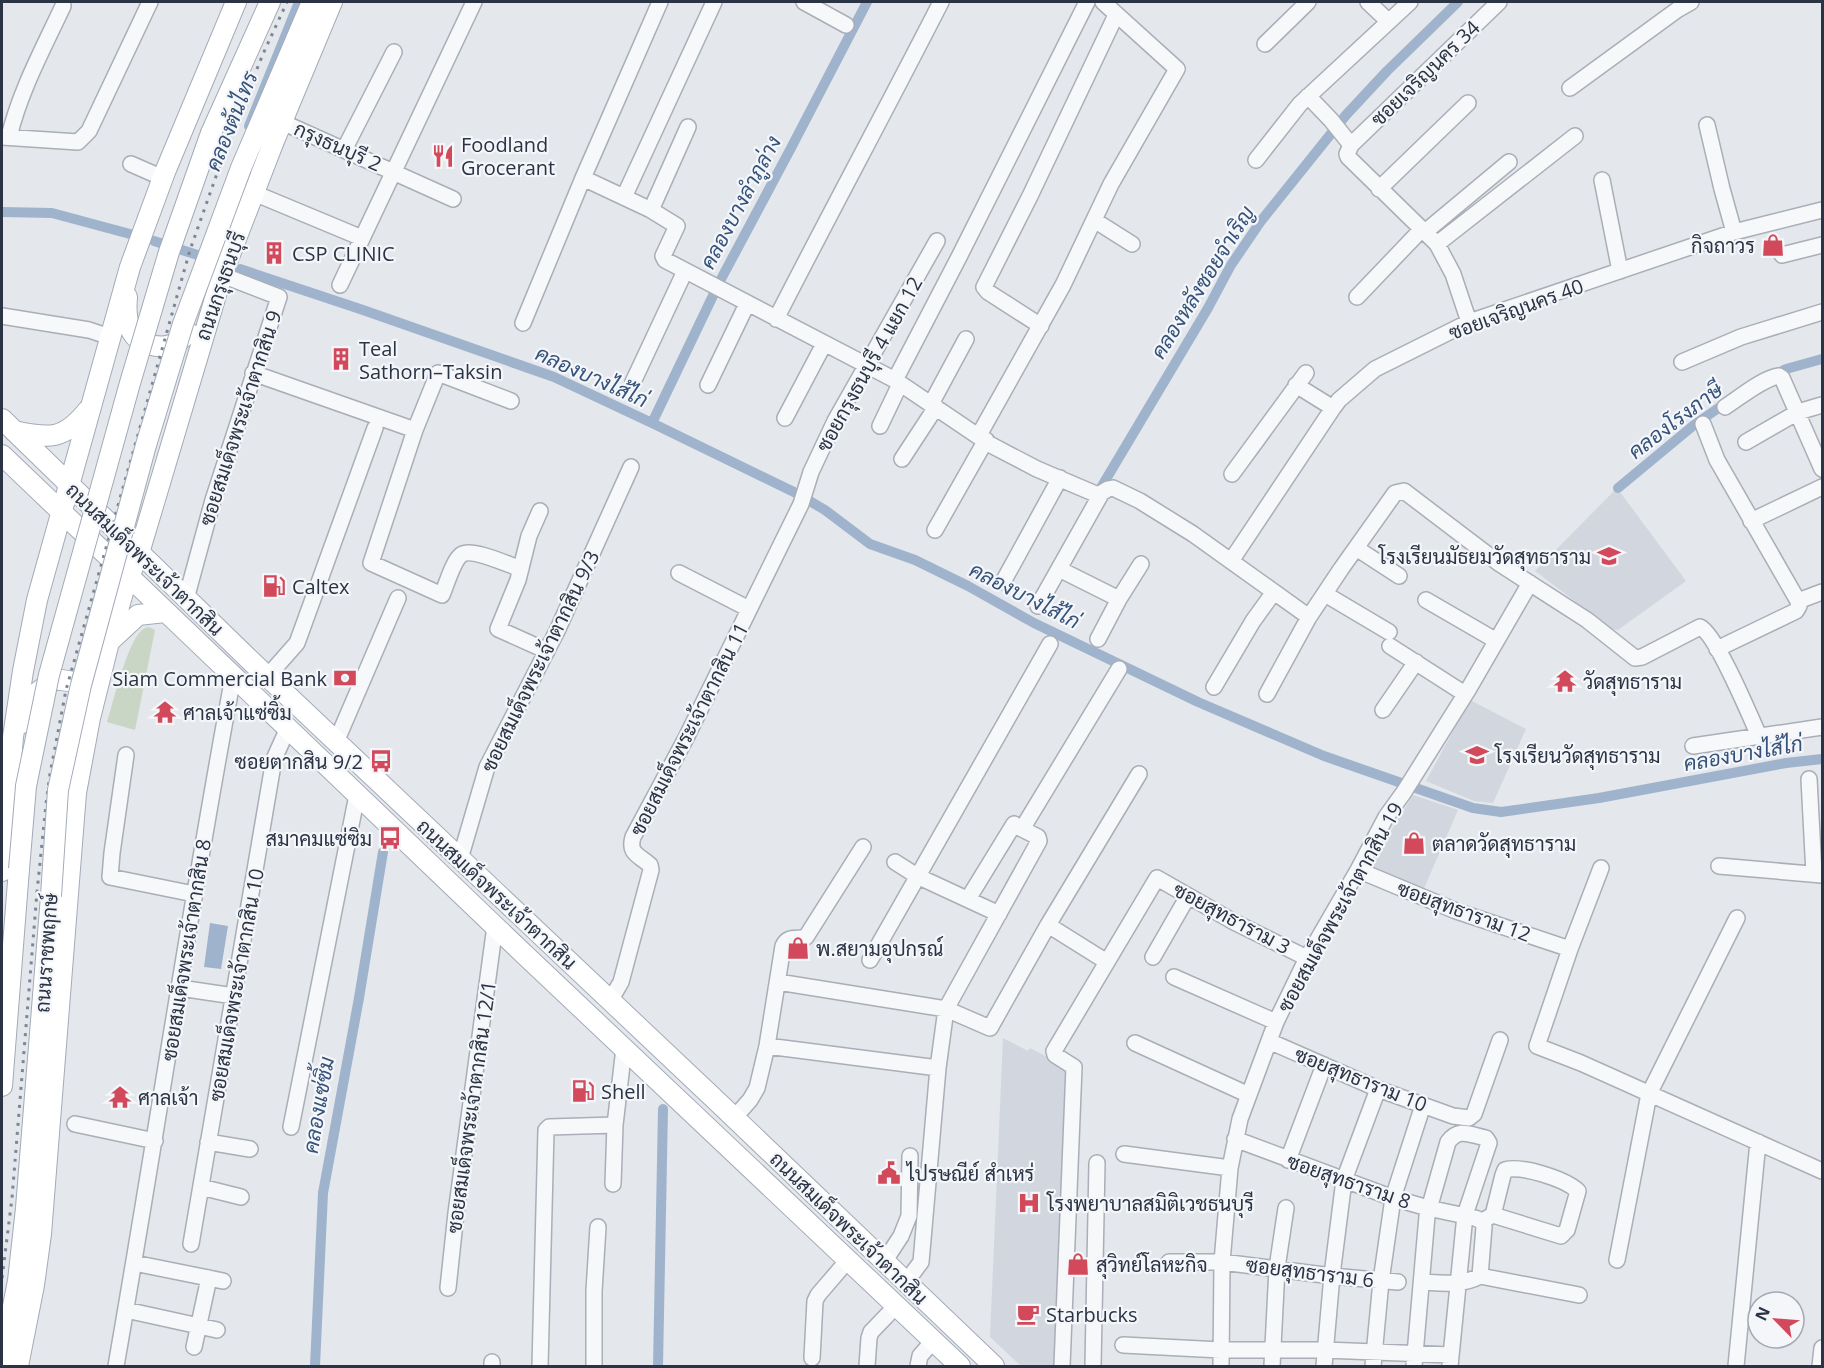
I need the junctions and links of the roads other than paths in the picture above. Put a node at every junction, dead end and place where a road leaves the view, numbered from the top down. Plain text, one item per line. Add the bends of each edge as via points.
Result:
1 (150, 2) edge
2 (236, 2) edge
3 (270, 2) edge
4 (312, 2) edge
5 (332, 2) edge
6 (474, 2) edge
7 (660, 2) edge
8 (714, 2) edge
9 (804, 2) edge
10 (940, 2) edge
11 (1087, 2) edge
12 (1102, 2) edge
13 (1308, 2) edge
14 (1368, 2) edge
15 (1410, 2) edge
16 (1499, 2) edge
17 (1691, 2) edge
18 (63, 6) dead end
19 (1116, 15) junction
20 (1388, 21) junction
21 (846, 25) dead end
22 (1265, 44) dead end
23 (394, 52) dead end
24 (1570, 88) dead end
25 (1308, 96) junction
26 (1468, 103) dead end
27 (282, 122) junction
28 (1707, 125) dead end
29 (688, 127) dead end
30 (1575, 136) dead end
31 (5, 137) edge
32 (1351, 145) junction
33 (344, 150) junction
34 (1256, 160) dead end
35 (1509, 162) dead end
36 (131, 164) dead end
37 (393, 171) junction
38 (163, 178) junction
39 (583, 178) junction
40 (1602, 180) dead end
41 (1379, 189) junction
42 (254, 193) junction
43 (624, 197) junction
44 (453, 199) dead end
45 (651, 210) junction
46 (1822, 210) edge
47 (1094, 220) junction
48 (1423, 231) junction
49 (1734, 232) junction
50 (362, 238) junction
51 (937, 241) dead end
52 (1131, 244) dead end
53 (1437, 244) junction
54 (1822, 245) edge
55 (1782, 255) dead end
56 (130, 267) junction
57 (685, 271) junction
58 (1620, 271) junction
59 (222, 275) junction
60 (340, 285) dead end
61 (1357, 297) dead end
62 (747, 304) junction
63 (1822, 312) edge
64 (2, 316) edge
65 (776, 319) junction
66 (1469, 322) junction
67 (523, 323) dead end
68 (1041, 326) junction
69 (110, 337) junction
70 (966, 339) dead end
71 (824, 344) junction
72 (151, 345) junction
73 (1682, 362) dead end
74 (866, 366) junction
75 (253, 373) junction
76 (633, 382) dead end
77 (898, 382) junction
78 (708, 386) dead end
79 (511, 401) dead end
80 (1822, 405) edge
81 (933, 406) junction
82 (90, 407) junction
83 (1725, 407) dead end
84 (1333, 408) junction
85 (1798, 412) junction
86 (785, 418) dead end
87 (1703, 424) dead end
88 (8, 425) edge
89 (880, 426) dead end
90 (375, 428) dead end
91 (415, 430) junction
92 (983, 438) junction
93 (1746, 442) dead end
94 (2, 455) edge
95 (902, 459) dead end
96 (631, 467) dead end
97 (1822, 469) edge
98 (1232, 474) dead end
99 (1060, 478) junction
100 (70, 486) junction
101 (1822, 487) edge
102 (1096, 493) junction
103 (802, 497) joint
104 (88, 502) junction
105 (61, 512) junction
106 (540, 512) dead end
107 (1751, 521) junction
108 (85, 528) junction
109 (935, 530) dead end
110 (1356, 548) junction
111 (117, 549) joint
112 (139, 553) junction
113 (1231, 561) junction
114 (1141, 564) dead end
115 (520, 569) junction
116 (1059, 569) junction
117 (678, 573) dead end
118 (1399, 576) dead end
119 (129, 578) junction
120 (1004, 582) dead end
121 (1530, 584) junction
122 (1274, 592) junction
123 (1822, 592) edge
124 (1325, 594) junction
125 (398, 598) dead end
126 (186, 599) junction
127 (1119, 599) junction
128 (1426, 600) dead end
129 (1798, 601) junction
130 (1038, 606) dead end
131 (749, 609) junction
132 (165, 612) junction
133 (1309, 617) junction
134 (1098, 639) dead end
135 (1495, 640) junction
136 (109, 642) junction
137 (1050, 644) dead end
138 (1717, 649) junction
139 (547, 651) junction
140 (1416, 662) junction
141 (1119, 669) dead end
142 (233, 677) junction
143 (267, 677) junction
144 (1214, 687) dead end
145 (1266, 694) dead end
146 (1465, 694) junction
147 (1383, 710) dead end
148 (90, 718) junction
149 (1822, 727) edge
150 (288, 728) junction
151 (1759, 736) junction
152 (13, 737) junction
153 (336, 742) junction
154 (1694, 746) dead end
155 (126, 755) dead end
156 (1139, 774) dead end
157 (1809, 779) dead end
158 (357, 795) junction
159 (1014, 824) dead end
160 (863, 847) dead end
161 (460, 859) junction
162 (895, 862) dead end
163 (1719, 866) dead end
164 (1601, 868) dead end
165 (10, 870) edge
166 (1358, 870) junction
167 (1818, 874) edge
168 (918, 876) junction
169 (194, 894) junction
170 (1188, 896) junction
171 (968, 899) junction
172 (999, 914) junction
173 (1737, 918) dead end
174 (1048, 925) junction
175 (495, 926) junction
176 (1570, 949) junction
177 (1154, 957) dead end
178 (1306, 958) junction
179 (870, 960) dead end
180 (1107, 962) junction
181 (1173, 977) dead end
182 (778, 982) junction
183 (180, 988) junction
184 (234, 996) junction
185 (610, 1001) junction
186 (946, 1009) junction
187 (1276, 1022) junction
188 (1500, 1040) dead end
189 (1269, 1041) junction
190 (1135, 1043) dead end
191 (766, 1046) junction
192 (624, 1047) junction
193 (1324, 1065) junction
194 (938, 1068) junction
195 (2, 1086) edge
196 (1378, 1089) junction
197 (1649, 1094) junction
198 (1249, 1095) junction
199 (1423, 1105) junction
200 (734, 1118) junction
201 (75, 1124) dead end
202 (615, 1125) junction
203 (291, 1127) dead end
204 (1235, 1139) junction
205 (154, 1141) junction
206 (208, 1142) junction
207 (1758, 1142) junction
208 (250, 1149) dead end
209 (1124, 1154) dead end
210 (910, 1156) dead end
211 (1288, 1160) junction
212 (1097, 1163) dead end
213 (1230, 1168) junction
214 (1822, 1171) edge
215 (1344, 1180) junction
216 (613, 1184) dead end
217 (201, 1187) junction
218 (241, 1197) dead end
219 (1393, 1198) junction
220 (1286, 1208) dead end
221 (1428, 1208) junction
222 (1465, 1215) junction
223 (1487, 1218) junction
224 (598, 1227) dead end
225 (190, 1244) dead end
226 (848, 1260) junction
227 (1617, 1260) dead end
228 (1169, 1262) dead end
229 (1222, 1262) junction
230 (134, 1263) junction
231 (887, 1264) junction
232 (1277, 1268) junction
233 (1065, 1276) junction
234 (1094, 1276) junction
235 (1332, 1276) junction
236 (1480, 1276) junction
237 (1381, 1281) junction
238 (1398, 1282) dead end
239 (1422, 1282) junction
240 (1458, 1284) junction
241 (874, 1285) junction
242 (448, 1288) dead end
243 (912, 1289) junction
244 (1579, 1295) dead end
245 (900, 1309) junction
246 (126, 1310) junction
247 (199, 1326) junction
248 (26, 1329) junction
249 (217, 1330) dead end
250 (933, 1341) junction
251 (1123, 1345) dead end
252 (194, 1347) dead end
253 (1822, 1348) edge
254 (1221, 1350) junction
255 (1272, 1350) junction
256 (1325, 1350) junction
257 (812, 1358) dead end
258 (1374, 1360) edge
259 (1415, 1361) edge
260 (1451, 1361) edge
261 (2, 1362) edge
262 (13, 1366) edge
263 (18, 1366) edge
264 (116, 1366) edge
265 (540, 1366) edge
266 (594, 1366) edge
267 (867, 1366) edge
268 (918, 1366) edge
269 (960, 1366) edge
270 (994, 1366) edge
271 (1062, 1366) edge
272 (1093, 1366) edge
273 (1221, 1366) edge
274 (1272, 1366) edge
275 (1324, 1366) edge
276 (1736, 1366) edge
277 (1820, 1366) edge

1 - 31 street via 89,131 78,142
2 - 38 main road
3 - 108 main road, bridge via 211,133 169,252
4 - 111 main road, ถนนกรุงธนบุรี, bridge via 241,168 183,324
5 - 27 main road, ถนนกรุงธนบุรี
6 - 37 street
7 - 39 street
8 - 43 street
9 - 21 street
10 - 65 street
11 - 77 street
12 - 19 street
13 - 22 street
14 - 20 street
15 - 20 street
16 - 32 street, ซอยเจริญนคร 34
17 - 24 street
18 - 31 street
19 - 47 street via 1177,69
19 - 68 street via 984,287
20 - 25 street
23 - 33 street
25 - 32 street
25 - 34 street
26 - 41 street
27 - 33 street, กรุงธนบุรี 2
27 - 42 main road, ถนนกรุงธนบุรี
28 - 49 street
29 - 45 street
30 - 53 street
32 - 41 street via 1348,157
33 - 37 street, กรุงธนบุรี 2
35 - 48 street
36 - 38 street
37 - 44 street, กรุงธนบุรี 2
37 - 50 street
38 - 56 main road
39 - 43 street
39 - 67 street
40 - 58 street
41 - 48 street
42 - 50 street
42 - 59 main road, ถนนกรุงธนบุรี
43 - 45 street
45 - 57 street via 677,226 663,258
46 - 49 street, ซอยเจริญนคร 40
47 - 52 street
47 - 68 street
48 - 53 street
48 - 61 street
49 - 58 street, ซอยเจริญนคร 40
50 - 60 street
51 - 74 street, ซอยกรุงธนบุรี 4 แยก 12
53 - 66 street via 1453,274
54 - 55 street
56 - 69 main road
56 - 72 main road via 127,319 131,332
57 - 62 street
57 - 76 street
58 - 66 street, ซอยเจริญนคร 40
59 - 72 main road via 180,340 168,346
59 - 75 street, ซอยสมเด็จพระเจ้าตากสิน 9 via 279,297
59 - 112 main road, ถนนกรุงธนบุรี
62 - 65 street
62 - 78 street
63 - 73 street
64 - 69 street
65 - 71 street
66 - 84 street, ซอยเจริญนคร 40 via 1375,369
68 - 92 street
69 - 82 main road
70 - 81 street
71 - 74 street
71 - 86 street
72 - 104 main road via 130,366
74 - 77 street
74 - 103 street, ซอยกรุงธนบุรี 4 แยก 12
75 - 91 street
75 - 126 street, ซอยสมเด็จพระเจ้าตากสิน 9
77 - 81 street
77 - 89 street
79 - 91 street via 438,373
80 - 85 street
81 - 92 street
81 - 95 street
82 - 88 main road via 77,424 60,434 39,437
82 - 100 main road
83 - 85 street via 1776,376 1782,378
84 - 98 street via 1301,379
84 - 113 street, ซอยเจริญนคร 40
85 - 93 street
85 - 97 street
87 - 107 street via 1717,460
88 - 100 main road, ถนนสมเด็จพระเจ้าตากสิน
90 - 143 street via 297,643
91 - 115 street via 371,563 442,595 460,555 482,555
92 - 99 street
92 - 109 street
94 - 105 main road, ถนนสมเด็จพระเจ้าตากสิน
96 - 139 street, ซอยสมเด็จพระเจ้าตากสิน 9/3
99 - 102 street
99 - 120 street
100 - 104 main road, ถนนสมเด็จพระเจ้าตากสิน
100 - 105 main road
101 - 107 street
102 - 113 street via 1113,488 1140,501
102 - 116 street
103 - 131 street, ซอยสมเด็จพระเจ้าตากสิน 11
104 - 108 main road
104 - 112 main road, ถนนสมเด็จพระเจ้าตากสิน
105 - 108 main road, ถนนสมเด็จพระเจ้าตากสิน
105 - 152 main road, ถนนราชพฤกษ์ via 37,600
106 - 115 street
107 - 129 street
108 - 119 main road, ถนนสมเด็จพระเจ้าตากสิน
108 - 165 main road, ถนนราชพฤกษ์, bridge via 49,675
110 - 118 street
110 - 121 street via 1395,493 1404,491
110 - 124 street
111 - 261 main road, ถนนราชพฤกษ์, bridge via 58,790 26,1208 18,1281
112 - 119 main road, ถนนกรุงธนบุรี
112 - 126 main road, ถนนสมเด็จพระเจ้าตากสิน
113 - 122 street
114 - 127 street
115 - 139 street via 498,629
116 - 127 street
116 - 130 street
117 - 131 street
119 - 132 main road, ถนนสมเด็จพระเจ้าตากสิน
119 - 136 main road, ถนนราชพฤกษ์
121 - 135 street, ซอยสมเด็จพระเจ้าตากสิน 19
121 - 138 street via 1587,620 1635,658 1700,627
122 - 133 street
122 - 144 street
123 - 129 street
124 - 133 street
124 - 140 street
125 - 153 street
126 - 143 main road, ถนนสมเด็จพระเจ้าตากสิน
127 - 134 street
128 - 135 street
129 - 138 street via 1796,611
131 - 185 street, ซอยสมเด็จพระเจ้าตากสิน 11 via 633,837 633,851 651,870 621,982
132 - 136 main road via 138,615
132 - 142 main road, ถนนสมเด็จพระเจ้าตากสิน
133 - 145 street
135 - 146 street, ซอยสมเด็จพระเจ้าตากสิน 19
136 - 148 main road, ถนนราชพฤกษ์
137 - 168 street
138 - 151 street
139 - 161 street, ซอยสมเด็จพระเจ้าตากสิน 9/3 via 487,767
140 - 146 street
140 - 147 street
141 - 172 street via 1022,829 1038,837 1039,842
142 - 150 main road, ถนนสมเด็จพระเจ้าตากสิน
142 - 169 street, ซอยสมเด็จพระเจ้าตากสิน 8
143 - 153 main road, ถนนสมเด็จพระเจ้าตากสิน
146 - 166 street, ซอยสมเด็จพระเจ้าตากสิน 19 via 1386,817
148 - 152 main road via 89,697 74,682 55,679 38,692
148 - 248 main road, ถนนราชพฤกษ์ via 75,793 41,1234
149 - 151 street
150 - 158 main road, ถนนสมเด็จพระเจ้าตากสิน
150 - 184 street, ซอยสมเด็จพระเจ้าตากสิน 10 via 274,759
151 - 154 street
152 - 165 main road, ถนนราชพฤกษ์
153 - 161 main road, ถนนสมเด็จพระเจ้าตากสิน
155 - 169 street via 110,878
156 - 174 street
157 - 167 street
158 - 175 main road, ถนนสมเด็จพระเจ้าตากสิน
158 - 203 street
159 - 171 street
160 - 182 street via 806,937 785,941
161 - 185 main road, ถนนสมเด็จพระเจ้าตากสิน
162 - 168 street
163 - 167 street
164 - 176 street
165 - 195 main road, ถนนราชพฤกษ์
166 - 176 street, ซอยสุทธาราม 12 via 1456,910
166 - 178 street, ซอยสมเด็จพระเจ้าตากสิน 19
168 - 171 street
168 - 179 street
169 - 183 street, ซอยสมเด็จพระเจ้าตากสิน 8
170 - 177 street
170 - 178 street, ซอยสุทธาราม 3
170 - 180 street, ซอยสุทธาราม 3 via 1157,878
171 - 172 street
172 - 186 street
173 - 197 street
174 - 180 street
174 - 186 street via 990,1028
175 - 192 main road, ถนนสมเด็จพระเจ้าตากสิน
175 - 242 street, ซอยสมเด็จพระเจ้าตากสิน 12/1
176 - 197 street via 1537,1046
178 - 187 street, ซอยสมเด็จพระเจ้าตากสิน 19
180 - 233 street via 1054,1051 1074,1067
181 - 187 street
182 - 186 street
182 - 191 street
183 - 184 street
183 - 205 street, ซอยสมเด็จพระเจ้าตากสิน 8
184 - 206 street, ซอยสมเด็จพระเจ้าตากสิน 10
185 - 200 main road, ถนนสมเด็จพระเจ้าตากสิน
186 - 194 street
187 - 189 street, ซอยสมเด็จพระเจ้าตากสิน 19
188 - 199 street, ซอยสุทธาราม 10 via 1469,1119
189 - 193 street, ซอยสุทธาราม 10
189 - 198 street, ซอยสมเด็จพระเจ้าตากสิน 19
190 - 198 street
191 - 194 street
191 - 200 street via 757,1088
192 - 202 street
192 - 226 main road, ถนนสมเด็จพระเจ้าตากสิน
193 - 196 street, ซอยสุทธาราม 10
193 - 211 street
194 - 243 street via 921,1262
196 - 199 street, ซอยสุทธาราม 10
196 - 215 street
197 - 207 street
197 - 227 street
198 - 204 street, ซอยสมเด็จพระเจ้าตากสิน 19
199 - 219 street
200 - 231 main road, ถนนสมเด็จพระเจ้าตากสิน
201 - 205 street
202 - 216 street
202 - 265 street via 546,1130
204 - 211 street, ซอยสุทธาราม 8
204 - 213 street, ซอยสมเด็จพระเจ้าตากสิน 19
205 - 230 street, ซอยสมเด็จพระเจ้าตากสิน 8
206 - 208 street
206 - 217 street, ซอยสมเด็จพระเจ้าตากสิน 10
207 - 214 street
207 - 276 street
209 - 213 street
210 - 231 street via 909,1216
211 - 215 street, ซอยสุทธาราม 8
212 - 234 street
213 - 229 street, ซอยสมเด็จพระเจ้าตากสิน 19
215 - 219 street, ซอยสุทธาราม 8
215 - 235 street
217 - 218 street
217 - 225 street, ซอยสมเด็จพระเจ้าตากสิน 10
219 - 221 street, ซอยสุทธาราม 8
219 - 237 street
220 - 232 street
221 - 222 street, ซอยสุทธาราม 8
221 - 222 street via 1448,1142 1459,1132 1486,1138 1489,1143
221 - 239 street
222 - 223 street, ซอยสุทธาราม 8
222 - 240 street
223 - 223 street via 1561,1236 1567,1230 1578,1191 1532,1171 1505,1170
223 - 236 street
224 - 266 street
226 - 241 main road, ถนนสมเด็จพระเจ้าตากสิน
226 - 257 street via 815,1301
228 - 229 street, ซอยสุทธาราม 6
229 - 232 street, ซอยสุทธาราม 6
229 - 254 street, ซอยสมเด็จพระเจ้าตากสิน 19
230 - 246 street, ซอยสมเด็จพระเจ้าตากสิน 8
230 - 247 street via 216,1280
231 - 241 main road
231 - 243 main road, ถนนสมเด็จพระเจ้าตากสิน
232 - 235 street, ซอยสุทธาราม 6
232 - 255 street
233 - 234 street
233 - 271 street
234 - 272 street
235 - 237 street, ซอยสุทธาราม 6
235 - 256 street
236 - 240 street
236 - 244 street
237 - 238 street, ซอยสุทธาราม 6
237 - 258 street
239 - 240 street
239 - 259 street
240 - 260 street
241 - 245 main road, ถนนสมเด็จพระเจ้าตากสิน
243 - 245 main road
243 - 270 main road, ถนนสมเด็จพระเจ้าตากสิน
245 - 250 main road, ถนนสมเด็จพระเจ้าตากสิน
245 - 267 street via 871,1332
246 - 247 street
246 - 264 street, ซอยสมเด็จพระเจ้าตากสิน 8
247 - 249 street
247 - 252 street
248 - 262 main road
248 - 263 main road, ถนนราชพฤกษ์
250 - 268 street via 919,1358
250 - 269 main road, ถนนสมเด็จพระเจ้าตากสิน
251 - 254 street
253 - 277 street
254 - 255 street
254 - 273 street, ซอยสมเด็จพระเจ้าตากสิน 19
255 - 256 street
255 - 274 street
256 - 258 street
256 - 275 street
258 - 259 street
259 - 260 street

